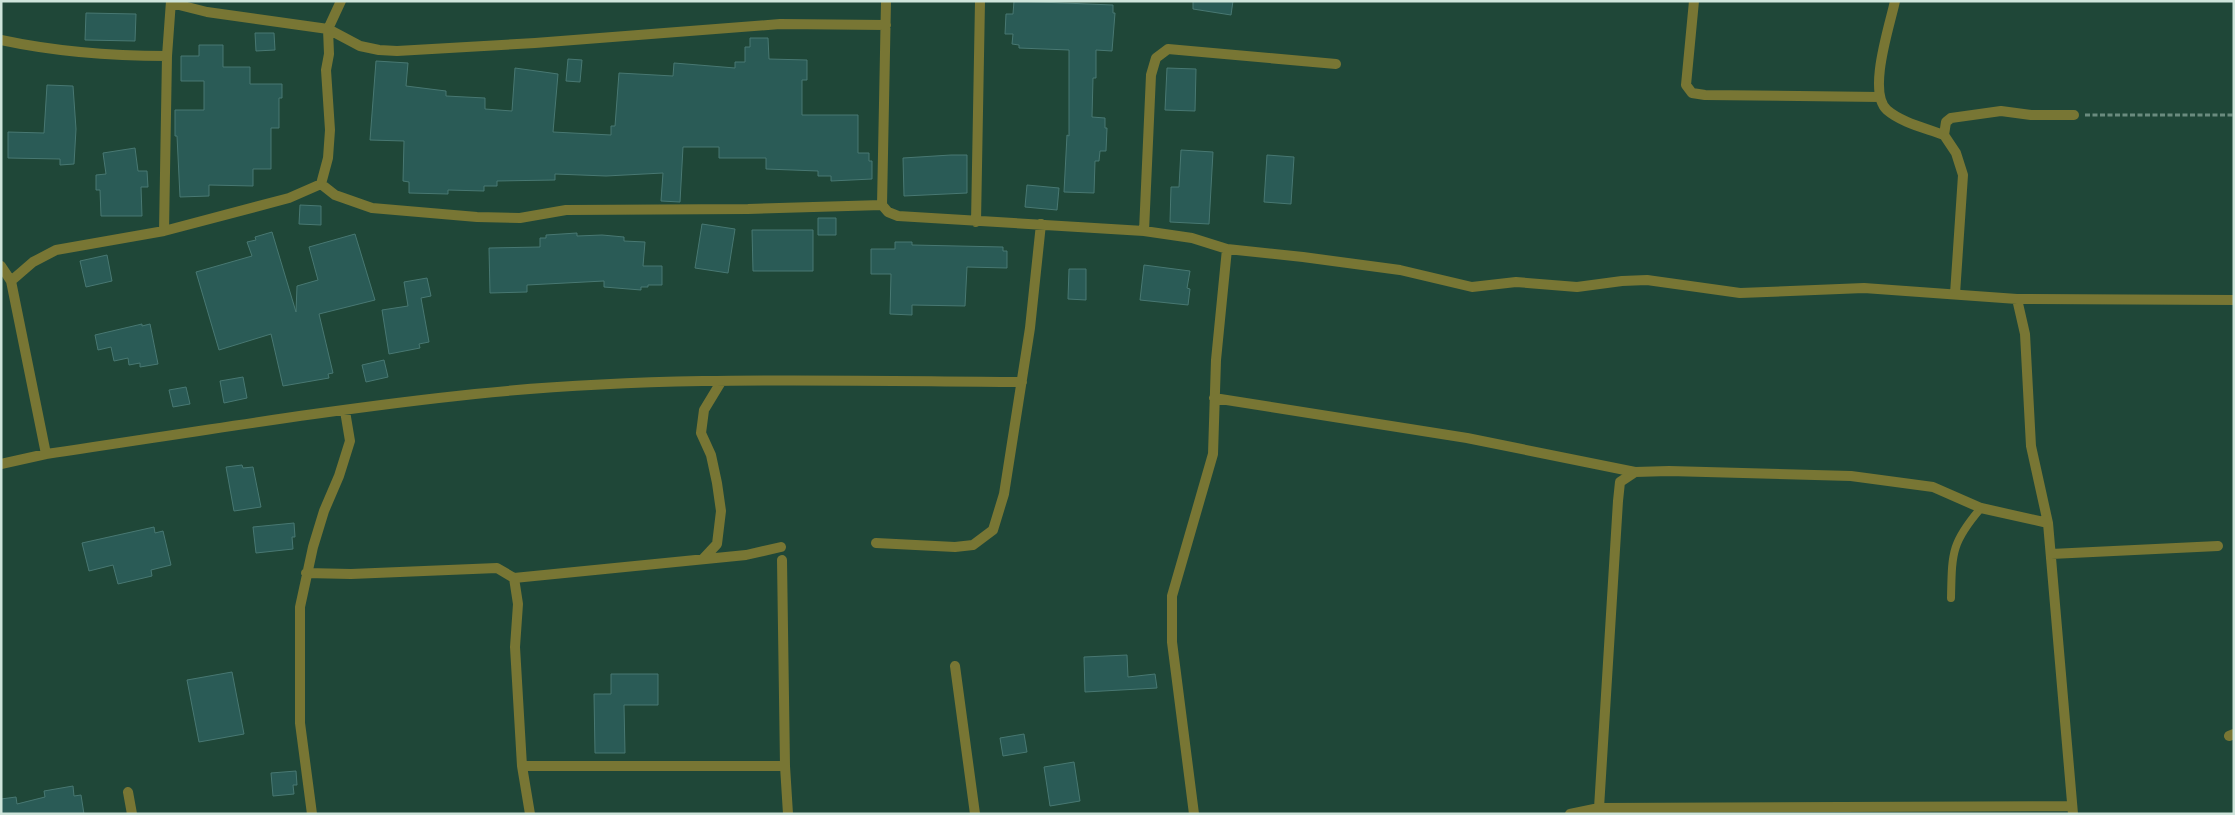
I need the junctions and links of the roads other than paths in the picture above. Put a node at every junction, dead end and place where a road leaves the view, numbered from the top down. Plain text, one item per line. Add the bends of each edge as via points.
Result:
1 (341, 1) edge
2 (886, 1) edge
3 (980, 1) edge
4 (1694, 1) edge
5 (1895, 1) edge
6 (171, 2) edge
7 (886, 25) junction
8 (328, 29) junction
9 (1, 40) edge
10 (167, 56) junction
11 (1336, 64) dead end
12 (1880, 97) junction
13 (2074, 115) road end
14 (1944, 135) junction
15 (321, 184) junction
16 (882, 205) junction
17 (976, 222) junction
18 (1041, 224) junction
19 (164, 231) junction
20 (1144, 231) junction
21 (1227, 249) junction
22 (1, 266) edge
23 (11, 281) junction
24 (1955, 294) junction
25 (2018, 299) junction
26 (2234, 300) edge
27 (722, 382) junction
28 (1022, 382) junction
29 (1214, 398) junction
30 (345, 411) junction
31 (46, 454) junction
32 (1, 464) edge
33 (1635, 472) junction
34 (1981, 508) junction
35 (2048, 523) junction
36 (876, 543) dead end
37 (2218, 546) dead end
38 (781, 547) dead end
39 (2051, 554) junction
40 (704, 559) junction
41 (782, 560) dead end
42 (306, 573) junction
43 (514, 578) junction
44 (1951, 598) dead end
45 (955, 666) dead end
46 (522, 766) junction
47 (785, 766) junction
48 (128, 792) dead end
49 (1599, 808) junction
50 (1873, 810) edge
51 (2072, 810) edge
52 (132, 814) edge
53 (312, 814) edge
54 (530, 814) edge
55 (788, 814) edge
56 (975, 814) edge
57 (1194, 814) edge
58 (1570, 814) edge

1 - 8 street
2 - 7 street
3 - 17 street
4 - 12 street via 1686,85 1692,93
5 - 12 street via 1879,74
6 - 8 street via 207,12
6 - 10 street
7 - 8 street via 780,24 397,51 360,46
7 - 16 street
8 - 15 street via 326,70 330,130 328,158
9 - 10 street via 93,55
10 - 19 street
11 - 20 street via 1168,49 1156,58 1151,75
12 - 14 street via 1886,109 1900,119
13 - 14 street via 2001,111 1951,118 1946,122
14 - 24 street via 1956,153 1963,175
15 - 16 street via 335,195 372,208 477,217 520,218 566,210
15 - 19 street via 289,198
16 - 17 street via 898,216
17 - 18 street
18 - 20 street
18 - 28 street
19 - 23 street via 56,250 33,262
20 - 21 street via 1192,238
21 - 24 street via 1400,270 1472,287 1516,282 1577,287 1647,280 1728,292 1864,288
21 - 29 street
22 - 23 street
23 - 31 street
24 - 25 street
25 - 26 street
25 - 35 street via 2025,334 2031,446
27 - 28 street
27 - 30 street via 612,384 486,393
27 - 40 street via 704,410 701,433 711,455 721,511 717,544
28 - 36 street via 1004,494 993,530 973,545 955,547
29 - 33 street via 1467,438
29 - 57 street via 1213,454 1172,596 1172,642
30 - 31 street
30 - 42 street via 350,441 324,511
31 - 32 street
33 - 34 street via 1851,476 1933,487
33 - 49 street via 1620,482
34 - 35 street
34 - 44 lane via 1963,529 1956,544
35 - 39 street
37 - 39 street
38 - 40 street via 746,556
39 - 51 street
40 - 43 street
41 - 47 street
42 - 43 street via 496,568
42 - 53 street via 300,607 300,723
43 - 46 street via 518,604 515,647
45 - 56 street
46 - 47 street
46 - 54 street
47 - 55 street
48 - 52 street
49 - 50 street
49 - 58 street
50 - 51 street

